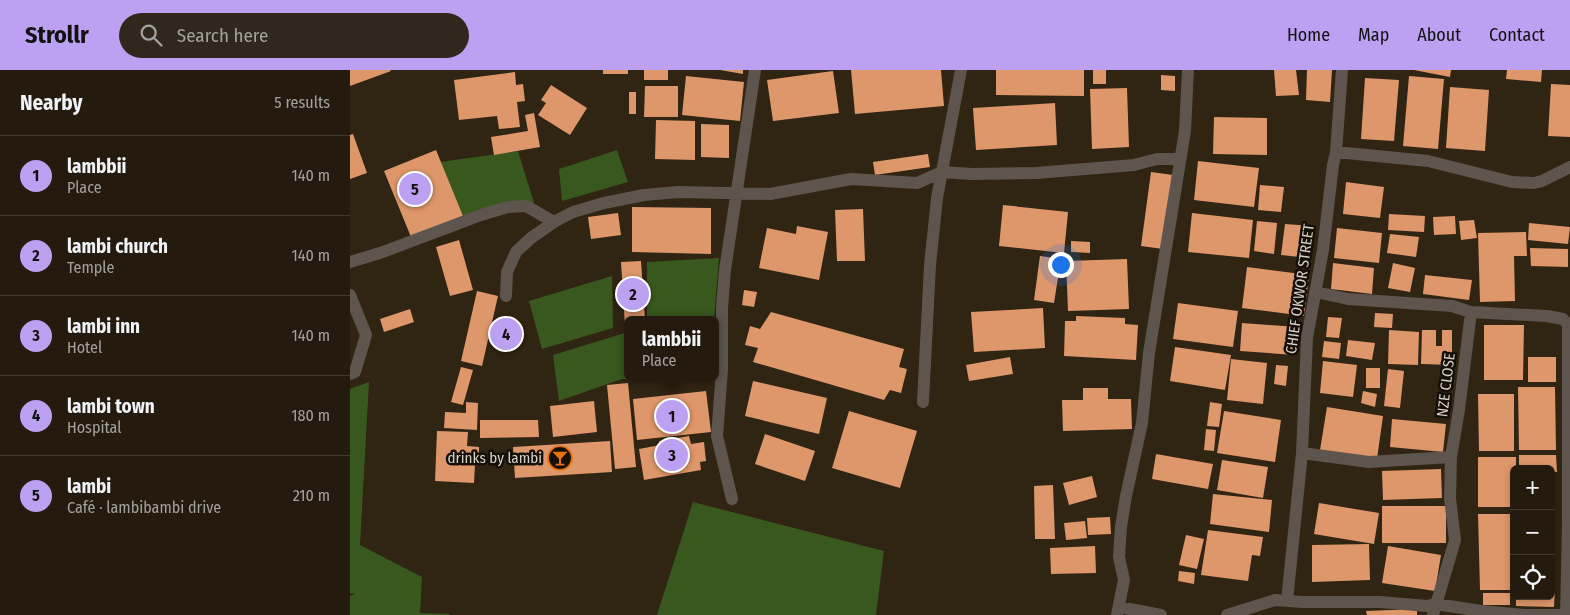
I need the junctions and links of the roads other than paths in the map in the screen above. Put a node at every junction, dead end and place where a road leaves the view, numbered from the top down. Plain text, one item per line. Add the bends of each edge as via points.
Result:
1 (755, 70) edge
2 (961, 70) edge
3 (1188, 70) edge
4 (1342, 70) edge
5 (1336, 152) junction
6 (1179, 159) junction
7 (1570, 168) edge
8 (942, 172) junction
9 (736, 194) junction
10 (554, 222) junction
11 (350, 262) edge
12 (1316, 292) junction
13 (350, 295) edge
14 (506, 296) dead end
15 (1471, 312) junction
16 (350, 374) edge
17 (923, 402) dead end
18 (1302, 453) junction
19 (1451, 457) junction
20 (732, 499) dead end
21 (1288, 601) junction
22 (1435, 610) edge
23 (1118, 611) edge
24 (1162, 615) edge
25 (1226, 615) edge
26 (1525, 615) edge
27 (1568, 615) edge

1 - 9 street
2 - 8 street
3 - 6 street via 1185,131
4 - 5 street, CHIEF OKWOR STREET
5 - 7 street via 1428,161 1519,183 1542,181
5 - 12 street, CHIEF OKWOR STREET
6 - 8 street via 1036,173
6 - 23 street via 1149,352 1142,423 1121,527 1119,557 1124,580
8 - 9 street via 917,183 851,179 770,194
8 - 17 street via 930,265
9 - 10 street via 678,192 644,195 573,212
9 - 20 street via 725,270 717,436
10 - 11 street via 526,206 508,207
10 - 14 street via 516,252 506,272
12 - 15 street via 1362,301 1452,306
12 - 18 street, CHIEF OKWOR STREET via 1307,338
13 - 16 street via 366,335 355,372
15 - 19 street, NZE CLOSE
15 - 27 street via 1547,316 1563,319 1568,324
18 - 19 street via 1369,462
18 - 21 street, CHIEF OKWOR STREET
19 - 22 street, NZE CLOSE via 1450,498 1455,540
21 - 22 street via 1380,602 1427,606
21 - 25 street via 1275,600
22 - 26 street
23 - 24 street
26 - 27 street

